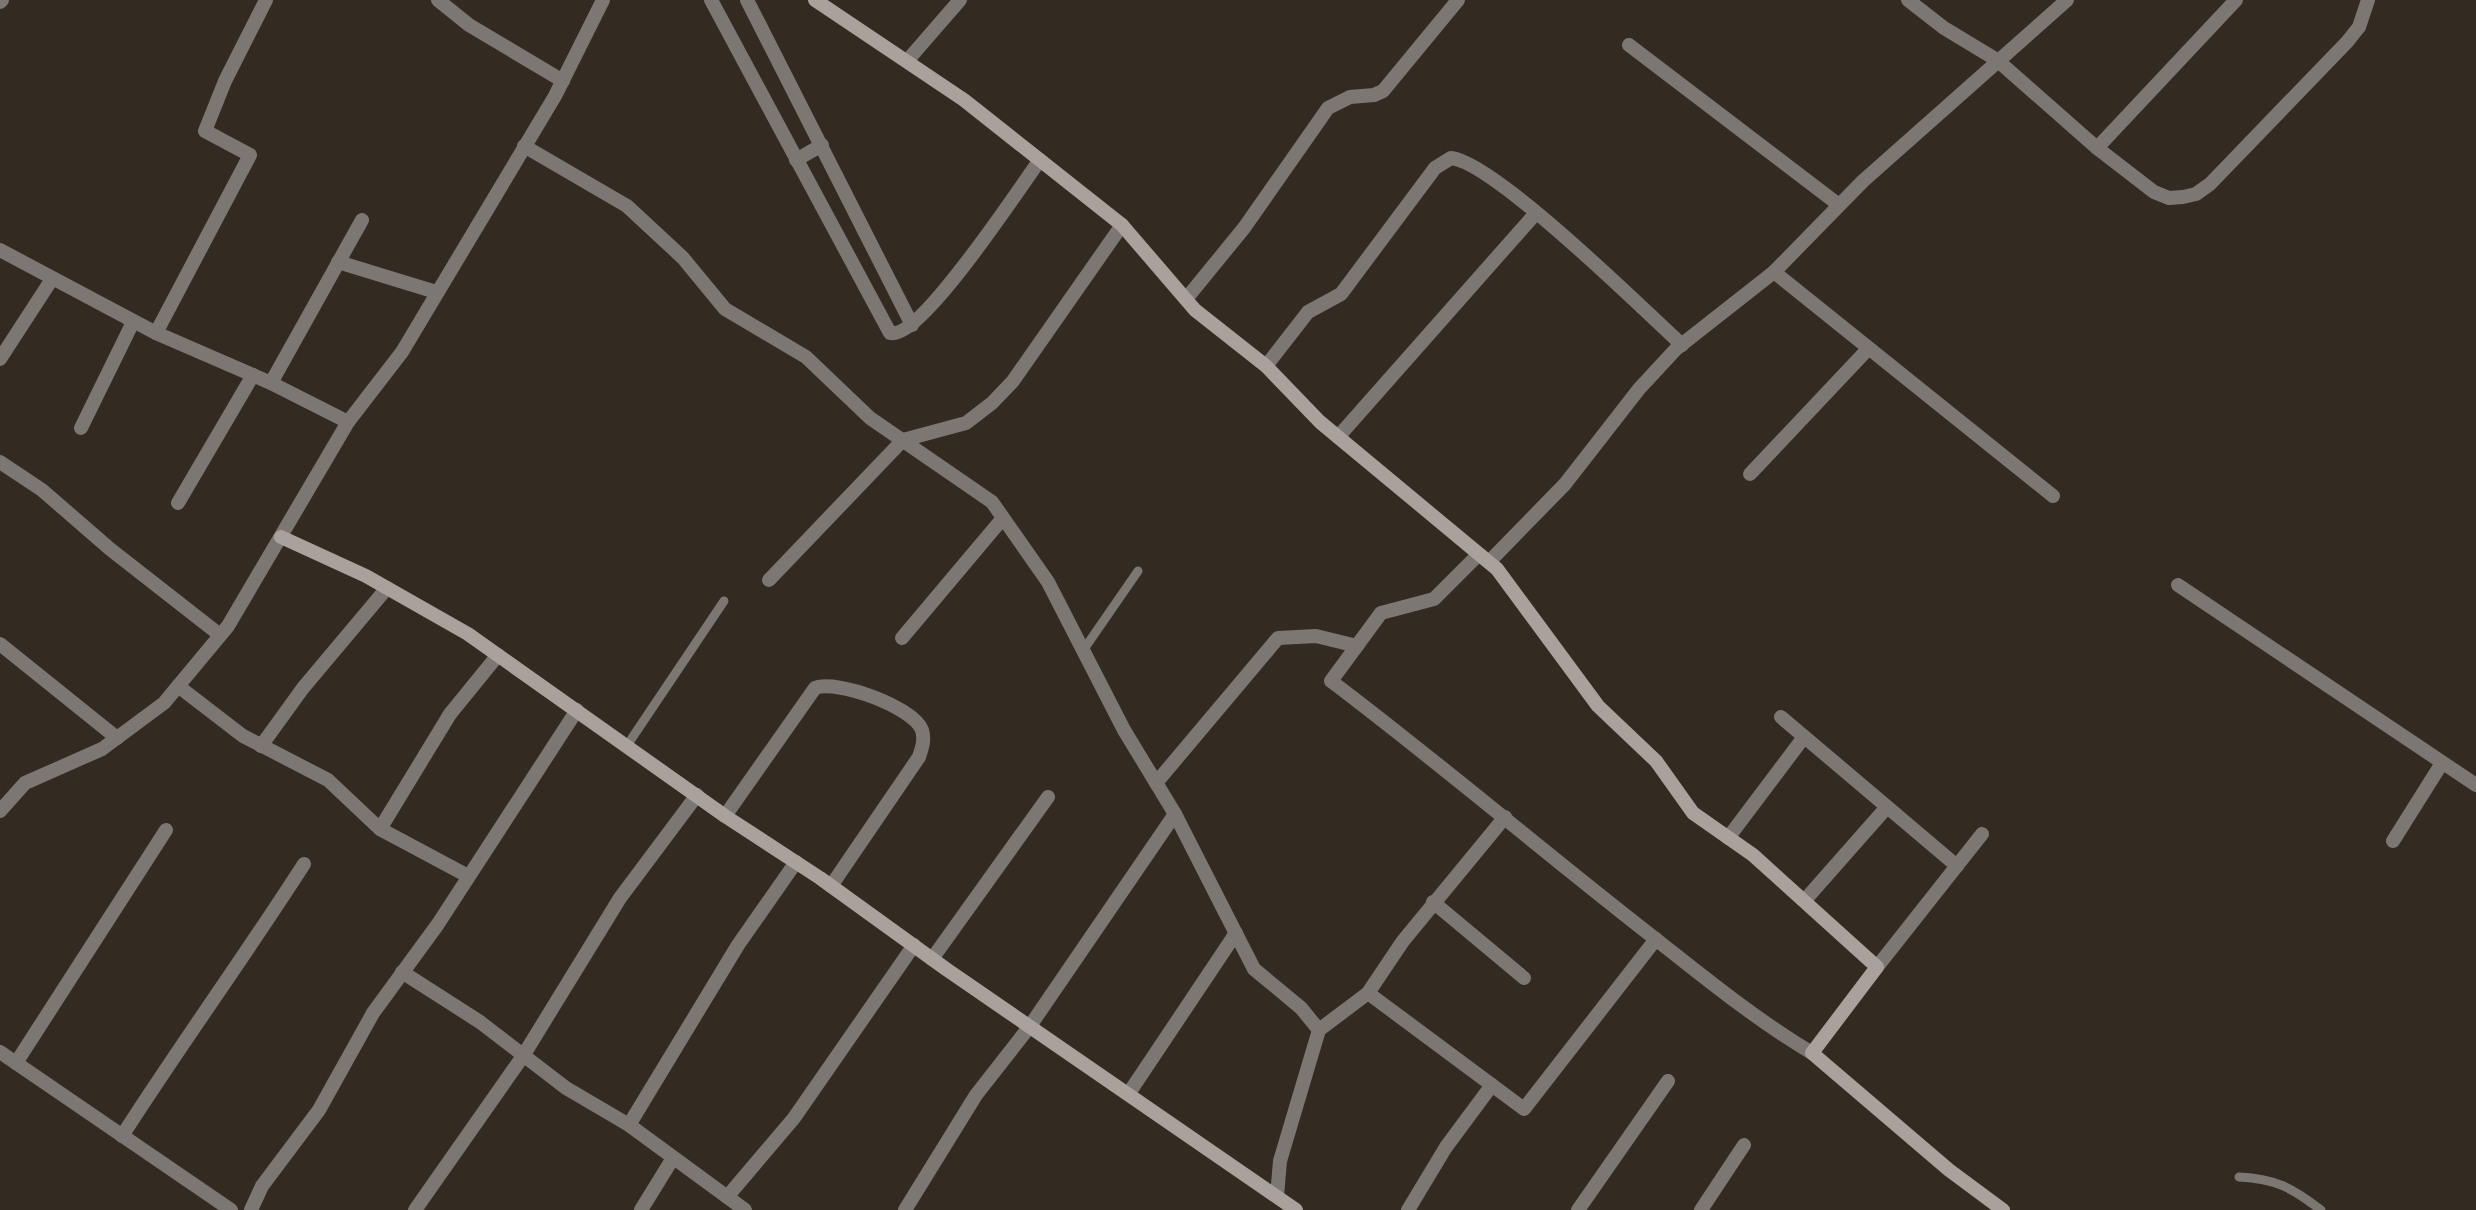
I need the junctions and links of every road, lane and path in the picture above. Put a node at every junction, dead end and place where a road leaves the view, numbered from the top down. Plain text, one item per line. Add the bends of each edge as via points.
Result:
1 (266, 0) edge
2 (438, 0) edge
3 (603, 0) edge
4 (711, 0) edge
5 (747, 0) edge
6 (815, 0) edge
7 (960, 0) edge
8 (1458, 0) edge
9 (1908, 0) edge
10 (2067, 0) edge
11 (2236, 0) edge
12 (2368, 0) edge
13 (1629, 46) dead end
14 (907, 61) junction
15 (1997, 61) junction
16 (563, 81) junction
17 (822, 145) junction
18 (524, 146) junction
19 (2097, 148) junction
20 (796, 160) junction
21 (1040, 160) junction
22 (1839, 205) junction
23 (1536, 213) junction
24 (362, 220) dead end
25 (1122, 225) junction
26 (0, 250) edge
27 (338, 262) junction
28 (1774, 272) junction
29 (52, 279) junction
30 (436, 292) junction
31 (1186, 299) junction
32 (133, 322) junction
33 (912, 326) junction
34 (156, 333) junction
35 (1682, 345) junction
36 (1868, 349) junction
37 (0, 359) edge
38 (1266, 366) junction
39 (253, 375) junction
40 (271, 383) junction
41 (348, 422) junction
42 (81, 428) dead end
43 (1338, 437) junction
44 (903, 440) junction
45 (0, 461) edge
46 (1750, 474) dead end
47 (2053, 496) dead end
48 (178, 503) dead end
49 (1003, 518) junction
50 (281, 537) junction
51 (1484, 558) junction
52 (1138, 571) dead end
53 (769, 580) dead end
54 (2178, 585) dead end
55 (387, 588) junction
56 (724, 601) dead end
57 (220, 635) junction
58 (902, 639) dead end
59 (0, 644) edge
60 (1357, 646) junction
61 (1082, 652) junction
62 (498, 655) junction
63 (178, 686) junction
64 (577, 710) junction
65 (1781, 717) dead end
66 (1804, 737) junction
67 (117, 738) junction
68 (628, 744) junction
69 (261, 746) junction
70 (2442, 762) junction
71 (2475, 780) edge
72 (1156, 783) junction
73 (697, 795) junction
74 (1048, 797) dead end
75 (2, 807) edge
76 (1887, 807) junction
77 (1175, 814) junction
78 (725, 816) junction
79 (1505, 817) junction
80 (166, 830) dead end
81 (380, 830) junction
82 (1982, 834) dead end
83 (1728, 838) junction
84 (2393, 841) dead end
85 (796, 862) junction
86 (304, 863) dead end
87 (1957, 866) junction
88 (468, 876) junction
89 (831, 886) junction
90 (1805, 900) junction
91 (1433, 902) junction
92 (1236, 933) junction
93 (1656, 939) junction
94 (914, 946) junction
95 (932, 959) junction
96 (1877, 967) junction
97 (402, 972) junction
98 (1524, 978) dead end
99 (1368, 993) junction
100 (1030, 1026) junction
101 (1319, 1030) junction
102 (0, 1052) edge
103 (1812, 1052) junction
104 (523, 1056) junction
105 (16, 1063) junction
106 (1668, 1081) dead end
107 (1492, 1085) junction
108 (1129, 1093) junction
109 (629, 1125) junction
110 (122, 1136) junction
111 (1744, 1145) dead end
112 (673, 1158) junction
113 (2239, 1177) dead end
114 (1277, 1196) junction
115 (727, 1197) junction
116 (232, 1210) edge
117 (251, 1210) edge
118 (415, 1210) edge
119 (641, 1210) edge
120 (745, 1210) edge
121 (905, 1210) edge
122 (1296, 1210) edge
123 (1408, 1210) edge
124 (1577, 1210) edge
125 (1701, 1210) edge
126 (2003, 1210) edge
127 (2321, 1210) edge

1 - 34 street via 205,131 250,155
2 - 16 street via 470,26
3 - 16 street
4 - 20 street
5 - 17 street
6 - 14 street
7 - 14 street
8 - 31 street via 1384,91 1350,97 1328,108 1244,228
9 - 15 street
10 - 15 street
11 - 19 street
12 - 19 street via 2359,27 2347,42 2196,194 2169,198 2154,192
13 - 22 street
14 - 21 street
15 - 19 street
15 - 22 street
16 - 18 street
17 - 20 street
17 - 33 street
18 - 30 street
18 - 44 street via 627,205 683,258 725,309 806,357 870,418
20 - 33 street via 885,327 897,334
21 - 25 street
21 - 33 street via 932,308
22 - 28 street
23 - 35 street
23 - 38 street via 1468,163 1451,158 1443,161 1341,294 1308,312
23 - 43 street
24 - 27 street
25 - 31 street
25 - 44 street via 1013,381 992,403 966,423
26 - 29 street
27 - 30 street
27 - 40 street
28 - 35 street
28 - 36 street
29 - 32 street
29 - 37 street
30 - 41 street via 402,352
31 - 38 street
32 - 34 street
32 - 42 street
34 - 39 street
35 - 51 street via 1639,389 1565,484
36 - 46 street
36 - 47 street
38 - 43 street
39 - 40 street
39 - 48 street
40 - 41 street
41 - 50 street
43 - 51 street
44 - 49 street via 992,502
44 - 53 street
45 - 57 street
49 - 58 street
49 - 61 street via 1048,582
50 - 55 street
50 - 57 street
51 - 60 street via 1434,599 1381,613
51 - 83 street via 1497,569 1598,706 1656,761 1693,813
52 - 61 lane
54 - 70 street
55 - 62 street
55 - 69 street
56 - 68 lane
57 - 63 street
59 - 67 street
60 - 72 street via 1316,636 1278,638
60 - 79 street via 1331,681
61 - 72 street
62 - 64 street
62 - 81 street via 450,714
63 - 67 street via 164,703
63 - 69 street
64 - 68 street
64 - 88 street
65 - 66 street
66 - 76 street
66 - 83 street
67 - 75 street via 102,750 25,783
68 - 73 street
69 - 81 street via 328,780
70 - 71 street
70 - 84 street
72 - 77 street
73 - 78 street
73 - 104 street via 620,898
74 - 95 street
76 - 87 street
76 - 90 street
77 - 92 street
77 - 100 street
78 - 85 street
78 - 89 street via 815,688 846,687 904,712 923,732 919,757
79 - 91 street
79 - 93 street
80 - 105 street
81 - 88 street
82 - 87 street
83 - 90 street
85 - 89 street
85 - 109 street via 738,945
86 - 110 street
87 - 96 street
88 - 97 street
89 - 94 street
90 - 96 street
91 - 98 street
91 - 99 street
92 - 101 street via 1254,969 1301,1008
92 - 108 street
93 - 103 street via 1764,1024
93 - 107 street via 1524,1109
94 - 95 street
94 - 115 street via 794,1118
95 - 100 street
96 - 103 street
97 - 104 street
97 - 117 street via 373,1013 319,1110 262,1186
99 - 101 street
99 - 107 street
100 - 108 street
100 - 121 street via 976,1095
101 - 114 street via 1280,1161
102 - 105 street
103 - 126 street via 1949,1170
104 - 109 street
104 - 118 street
105 - 110 street
106 - 124 street
107 - 123 street via 1446,1147
108 - 114 street
109 - 112 street
110 - 116 street
111 - 125 street
112 - 115 street
112 - 119 street
113 - 127 lane via 2289,1186
114 - 122 street
115 - 120 street

